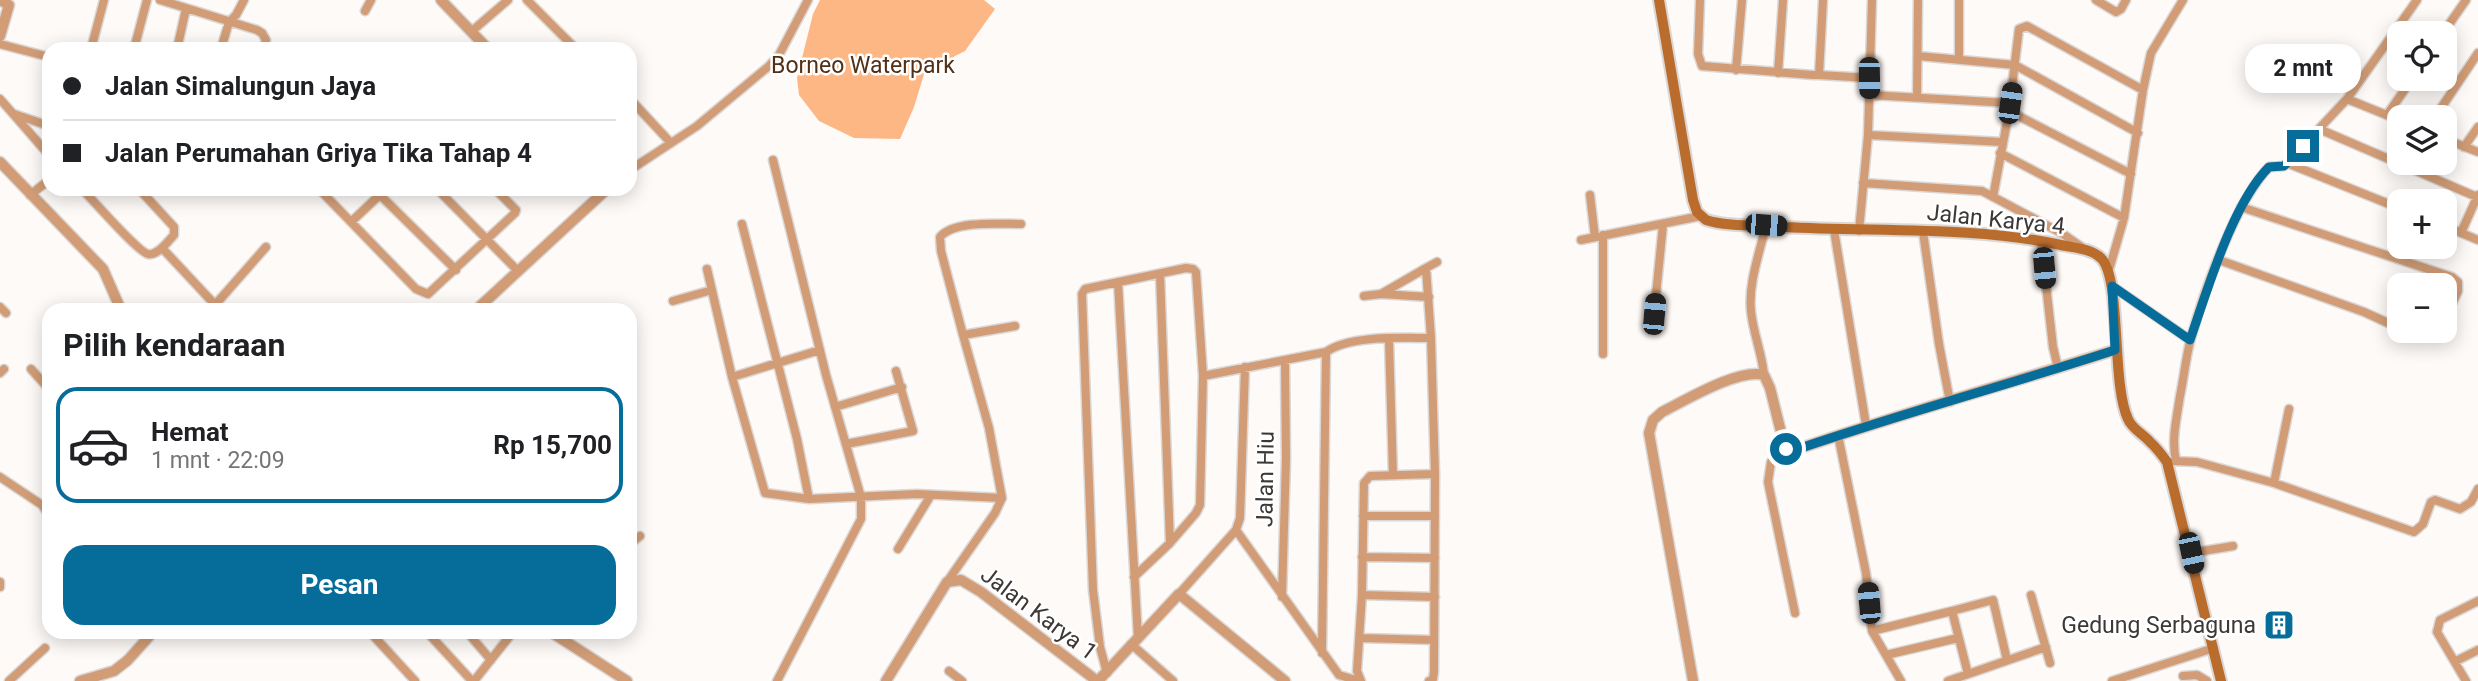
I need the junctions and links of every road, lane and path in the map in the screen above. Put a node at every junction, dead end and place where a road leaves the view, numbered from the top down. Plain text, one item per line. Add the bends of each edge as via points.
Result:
1 (104, 0) edge
2 (147, 0) edge
3 (160, 0) edge
4 (244, 0) edge
5 (371, 0) edge
6 (441, 0) edge
7 (508, 0) edge
8 (527, 0) edge
9 (808, 0) edge
10 (1659, 0) edge
11 (1700, 0) edge
12 (1742, 0) edge
13 (1783, 0) edge
14 (1823, 0) edge
15 (1872, 0) edge
16 (1919, 0) edge
17 (1959, 0) edge
18 (2096, 0) edge
19 (2126, 0) edge
20 (2183, 0) edge
21 (2417, 0) edge
22 (2466, 0) edge
23 (6, 2) edge
24 (181, 5) edge
25 (365, 10) dead end
26 (2451, 21) edge
27 (229, 22) junction
28 (472, 31) junction
29 (0, 36) edge
30 (93, 42) edge
31 (136, 42) edge
32 (178, 42) edge
33 (223, 42) edge
34 (265, 42) edge
35 (482, 42) edge
36 (569, 42) edge
37 (0, 44) edge
38 (2478, 53) edge
39 (42, 55) edge
40 (1918, 56) junction
41 (1959, 58) junction
42 (2015, 65) junction
43 (1736, 70) junction
44 (1778, 73) junction
45 (1819, 75) junction
46 (1869, 78) junction
47 (2143, 90) junction
48 (1870, 95) junction
49 (1917, 97) junction
50 (0, 99) edge
51 (2347, 99) junction
52 (2443, 105) edge
53 (637, 107) edge
54 (2009, 107) junction
55 (13, 114) junction
56 (2387, 115) edge
57 (42, 124) edge
58 (2478, 127) edge
59 (2319, 129) junction
60 (2138, 132) junction
61 (1868, 135) junction
62 (670, 142) junction
63 (2002, 142) junction
64 (2457, 144) edge
65 (42, 147) edge
66 (2465, 147) junction
67 (2478, 152) edge
68 (2000, 153) junction
69 (773, 160) dead end
70 (0, 162) edge
71 (2287, 163) junction
72 (637, 165) edge
73 (2132, 174) junction
74 (1863, 183) junction
75 (42, 186) edge
76 (30, 195) junction
77 (1590, 195) dead end
78 (89, 196) edge
79 (145, 196) edge
80 (328, 196) edge
81 (379, 196) edge
82 (387, 196) edge
83 (444, 196) edge
84 (501, 196) edge
85 (599, 196) edge
86 (2478, 196) edge
87 (1993, 197) junction
88 (2387, 203) edge
89 (2241, 207) junction
90 (1701, 216) junction
91 (2124, 218) junction
92 (351, 222) junction
93 (742, 224) dead end
94 (1021, 224) dead end
95 (1663, 225) junction
96 (1766, 225) junction
97 (1834, 230) junction
98 (1859, 231) junction
99 (2457, 231) edge
100 (1923, 232) junction
101 (2461, 233) junction
102 (1599, 236) junction
103 (488, 240) junction
104 (1581, 240) dead end
105 (2478, 240) edge
106 (2041, 241) junction
107 (266, 247) dead end
108 (162, 248) junction
109 (2085, 250) junction
110 (2219, 260) junction
111 (1437, 262) dead end
112 (1426, 268) junction
113 (707, 269) dead end
114 (456, 270) junction
115 (2109, 270) junction
116 (518, 271) junction
117 (2443, 273) edge
118 (1160, 274) junction
119 (1118, 282) junction
120 (2112, 286) junction
121 (712, 290) junction
122 (1381, 294) junction
123 (1364, 296) dead end
124 (1429, 296) junction
125 (673, 301) dead end
126 (118, 303) edge
127 (213, 303) edge
128 (220, 303) edge
129 (484, 303) edge
130 (1654, 314) dead end
131 (2387, 323) edge
132 (1015, 326) dead end
133 (963, 335) junction
134 (1431, 338) junction
135 (1389, 340) junction
136 (2190, 340) junction
137 (820, 349) junction
138 (2115, 350) junction
139 (1326, 352) junction
140 (1603, 354) dead end
141 (1285, 362) junction
142 (776, 363) junction
143 (1245, 367) junction
144 (2058, 368) junction
145 (32, 369) dead end
146 (896, 371) dead end
147 (1764, 375) junction
148 (1203, 376) junction
149 (732, 377) junction
150 (42, 381) edge
151 (902, 387) junction
152 (1950, 402) junction
153 (835, 407) junction
154 (2289, 409) dead end
155 (1866, 425) junction
156 (1838, 435) junction
157 (846, 444) junction
158 (1786, 449) junction
159 (2172, 461) junction
160 (1435, 474) junction
161 (1393, 475) junction
162 (0, 477) edge
163 (2274, 483) junction
164 (2478, 489) edge
165 (931, 495) junction
166 (861, 498) junction
167 (1002, 498) junction
168 (809, 499) junction
169 (42, 505) edge
170 (1363, 516) junction
171 (1435, 516) junction
172 (1236, 530) junction
173 (640, 536) dead end
174 (637, 538) edge
175 (1170, 543) junction
176 (2233, 546) dead end
177 (898, 549) dead end
178 (2191, 553) junction
179 (1362, 557) junction
180 (1435, 558) junction
181 (1134, 577) junction
182 (947, 582) junction
183 (1179, 594) junction
184 (1362, 595) junction
185 (2031, 595) dead end
186 (1282, 597) junction
187 (1435, 597) junction
188 (2478, 601) edge
189 (1952, 611) junction
190 (1795, 613) dead end
191 (1872, 631) junction
192 (1360, 638) junction
193 (1958, 638) junction
194 (145, 639) edge
195 (376, 639) edge
196 (434, 639) edge
197 (473, 639) edge
198 (508, 639) edge
199 (562, 639) edge
200 (1434, 640) junction
201 (1134, 641) junction
202 (2046, 647) junction
203 (45, 648) dead end
204 (2214, 648) junction
205 (2478, 650) edge
206 (1322, 653) junction
207 (1886, 655) junction
208 (491, 660) junction
209 (2007, 660) junction
210 (2456, 661) junction
211 (2050, 663) dead end
212 (949, 671) dead end
213 (1107, 673) junction
214 (1968, 674) junction
215 (2183, 676) dead end
216 (101, 677) edge
217 (9, 681) edge
218 (80, 681) edge
219 (415, 681) edge
220 (473, 681) edge
221 (627, 681) edge
222 (777, 681) edge
223 (886, 681) edge
224 (962, 681) edge
225 (1098, 681) edge
226 (1173, 681) edge
227 (1285, 681) edge
228 (1360, 681) edge
229 (1429, 681) edge
230 (1693, 681) edge
231 (1900, 681) edge
232 (1948, 681) edge
233 (2112, 681) edge
234 (2207, 681) edge
235 (2221, 681) edge
236 (2466, 681) edge

1 - 30 street
2 - 31 street
3 - 24 street
4 - 27 street
5 - 25 street
6 - 28 street
7 - 28 street
8 - 36 street
9 - 62 street via 769,66 697,126
10 - 90 main road via 1693,200
11 - 43 street via 1700,64
12 - 43 street
13 - 44 street
14 - 45 street
15 - 46 street
16 - 40 street
17 - 41 street
18 - 19 street via 2116,12
20 - 47 street via 2151,53
21 - 51 street
22 - 26 street
23 - 29 street
24 - 27 street
24 - 32 street
27 - 33 street
27 - 34 street via 262,33
28 - 35 street
37 - 39 street
38 - 52 street
40 - 41 street
40 - 49 street
41 - 42 street
42 - 47 street via 2017,33 2027,26
42 - 54 street
42 - 60 street
43 - 44 street
44 - 45 street
45 - 46 street
46 - 48 street
47 - 60 street
48 - 49 street
48 - 61 street
49 - 54 street
50 - 55 street
51 - 56 street
51 - 59 street
53 - 62 street
54 - 63 street
54 - 73 street
55 - 57 street
55 - 65 street
58 - 66 street
59 - 71 street
59 - 86 street
60 - 73 street
61 - 63 street
61 - 74 street
62 - 72 street
63 - 68 street
64 - 66 street
66 - 67 street
68 - 87 street
68 - 91 street
69 - 137 street
70 - 76 street
71 - 88 street
71 - 89 street via 2269,167
73 - 91 street
74 - 87 street via 1982,191
74 - 98 street
75 - 76 street
76 - 126 street via 103,269
77 - 102 street
78 - 108 street via 145,251 152,254
79 - 108 street via 174,228 174,235
80 - 92 street
81 - 92 street
82 - 114 street
83 - 103 street
84 - 103 street via 516,212
85 - 116 street
86 - 101 street
87 - 109 street
89 - 110 street
89 - 117 street
90 - 95 street
90 - 96 main road, Jalan Karya 4 via 1712,222
91 - 115 street
92 - 114 street via 425,295
93 - 142 street
94 - 133 street via 948,229 940,237
95 - 102 street
95 - 130 street
96 - 97 main road, Jalan Karya 4
96 - 147 street via 1751,310
97 - 98 main road, Jalan Karya 4
97 - 155 street
98 - 100 main road, Jalan Karya 4
99 - 101 street
100 - 106 main road, Jalan Karya 4
100 - 152 street
101 - 105 street
102 - 104 street
102 - 140 street
103 - 114 street
103 - 116 street
106 - 109 main road, Jalan Karya 4
106 - 144 street
107 - 128 street
108 - 127 street
109 - 115 main road, Jalan Karya 4 via 2099,257
110 - 131 street
110 - 136 street
111 - 112 street
112 - 122 street
112 - 124 street
113 - 121 street
115 - 120 main road
116 - 129 street
118 - 119 street
118 - 148 street via 1186,268 1196,272
118 - 175 street
119 - 181 street
119 - 213 street via 1086,289 1081,304 1093,590
120 - 136 street
120 - 138 main road
121 - 125 street
121 - 149 street
122 - 123 street
122 - 124 street
124 - 134 street
132 - 133 street
133 - 167 street via 989,428
134 - 135 street
134 - 160 street
135 - 139 street via 1335,345
135 - 161 street
136 - 159 street
137 - 142 street
137 - 153 street
138 - 144 street
138 - 159 main road via 2128,420
139 - 141 street
139 - 206 street
141 - 143 street
141 - 186 street, Jalan Hiu
142 - 149 street
142 - 168 street
143 - 148 street
143 - 172 street via 1241,518
144 - 152 street
145 - 150 street
146 - 151 street
147 - 158 street
147 - 230 street via 1754,372 1732,379 1662,412 1650,426
148 - 175 street via 1200,505
149 - 168 street via 763,491
151 - 153 street
151 - 157 street via 913,431
152 - 155 street
153 - 157 street
154 - 163 street
155 - 156 street
156 - 158 street
156 - 191 street via 1866,573
157 - 166 street
158 - 190 street via 1771,462 1768,482
159 - 163 street via 2197,462
159 - 178 main road
160 - 161 street
160 - 171 street
161 - 170 street via 1366,479
162 - 169 street
163 - 164 street via 2414,532 2423,524 2431,502 2460,509 2472,502
165 - 166 street
165 - 167 street
165 - 177 street
166 - 168 street
166 - 222 street via 861,519
167 - 182 street
170 - 171 street
170 - 179 street
171 - 180 street
172 - 183 street
172 - 186 street
173 - 174 street
175 - 181 street
176 - 178 street
178 - 204 main road
179 - 180 street
179 - 184 street
180 - 187 street
181 - 201 street
182 - 223 street, Jalan Karya 1
182 - 225 street, Jalan Karya 1 via 968,583
183 - 201 street, Jalan Karya 1
183 - 227 street
184 - 187 street
184 - 192 street
185 - 202 street
186 - 206 street
187 - 200 street
188 - 210 street via 2440,620 2437,626
189 - 191 street
189 - 193 street
189 - 209 street via 1993,600
191 - 207 street
192 - 200 street
192 - 228 street
193 - 207 street
193 - 214 street
194 - 216 street via 128,660
195 - 219 street
196 - 220 street
197 - 208 street
198 - 208 street
199 - 221 street
200 - 229 street via 1434,672
201 - 213 street, Jalan Karya 1
201 - 226 street
202 - 209 street
202 - 211 street
203 - 217 street
204 - 233 street
204 - 235 main road
205 - 210 street
206 - 228 street via 1339,675
207 - 231 street
208 - 220 street
209 - 214 street
210 - 236 street
212 - 224 street
213 - 225 street, Jalan Karya 1
214 - 232 street
215 - 234 street via 2197,675
216 - 218 street

